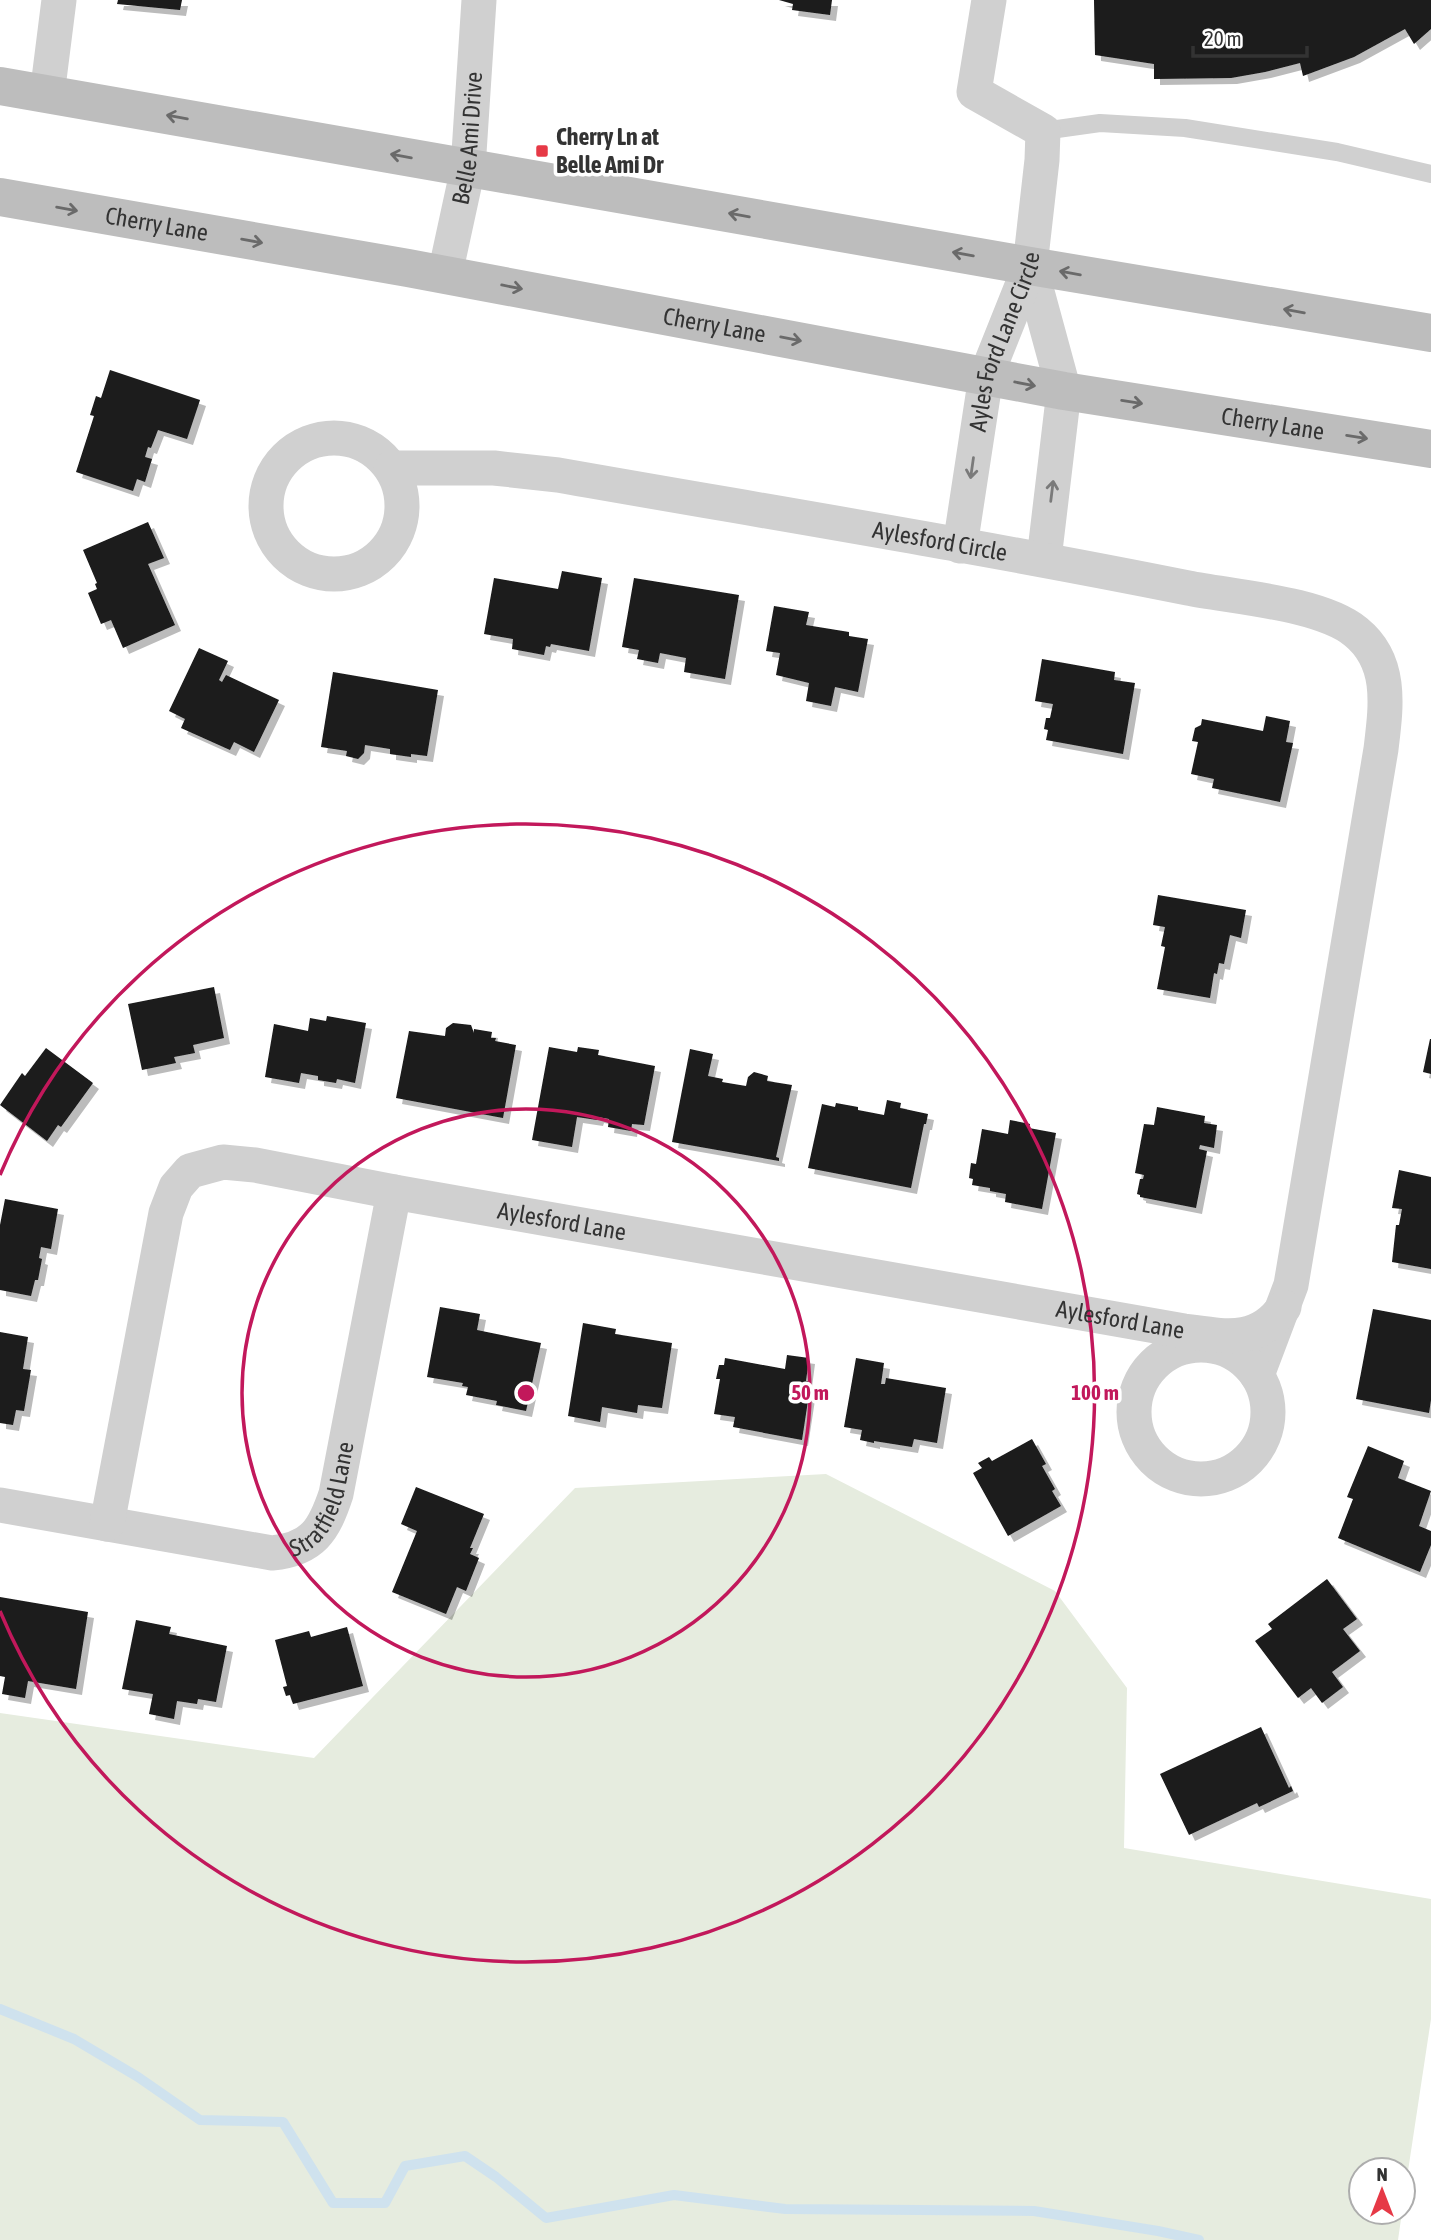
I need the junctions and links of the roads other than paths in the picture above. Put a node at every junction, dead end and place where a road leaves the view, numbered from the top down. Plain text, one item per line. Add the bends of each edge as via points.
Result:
1 (59, 0) edge
2 (480, 0) edge
3 (989, 0) edge
4 (0, 86) edge
5 (47, 94) junction
6 (1043, 131) junction
7 (468, 168) junction
8 (1431, 174) edge
9 (0, 197) edge
10 (1030, 266) junction
11 (445, 275) junction
12 (1431, 333) edge
13 (986, 376) junction
14 (1065, 391) junction
15 (1431, 449) edge
16 (391, 468) dead end
17 (960, 546) junction
18 (1044, 559) junction
19 (394, 1192) junction
20 (1284, 1307) junction
21 (1257, 1375) dead end
22 (0, 1505) edge
23 (107, 1524) junction

1 - 5 street
2 - 7 street, Belle Ami Drive
3 - 6 street via 974,92
4 - 5 main road
7 -> 5 main road
6 - 8 lane via 1100,123 1185,128 1337,152
6 - 10 street
10 -> 7 main road
7 - 11 street, Belle Ami Drive
9 -> 11 main road, Cherry Lane
12 -> 10 main road
10 - 13 street, Ayles Ford Lane Circle
10 - 14 street, Ayles Ford Lane Circle
11 -> 13 main road, Cherry Lane
13 -> 14 main road, Cherry Lane
13 -> 17 street, Ayles Ford Lane Circle
14 -> 15 main road, Cherry Lane
18 -> 14 street, Ayles Ford Lane Circle
16 - 17 street, Aylesford Circle via 494,468 558,475
17 - 18 street, Aylesford Circle
18 - 20 street, Aylesford Circle via 1292,607 1340,622 1366,641 1383,672 1386,709 1381,749 1304,1215
19 - 20 street, Aylesford Lane via 1184,1331 1232,1336 1255,1333 1276,1319
19 - 23 street, Stratfield Lane via 336,1493 322,1529 289,1552 272,1553
19 - 23 street, Aylesford Lane via 223,1162 199,1167 183,1178 166,1213
20 - 21 street
22 - 23 street, Stratfield Lane

